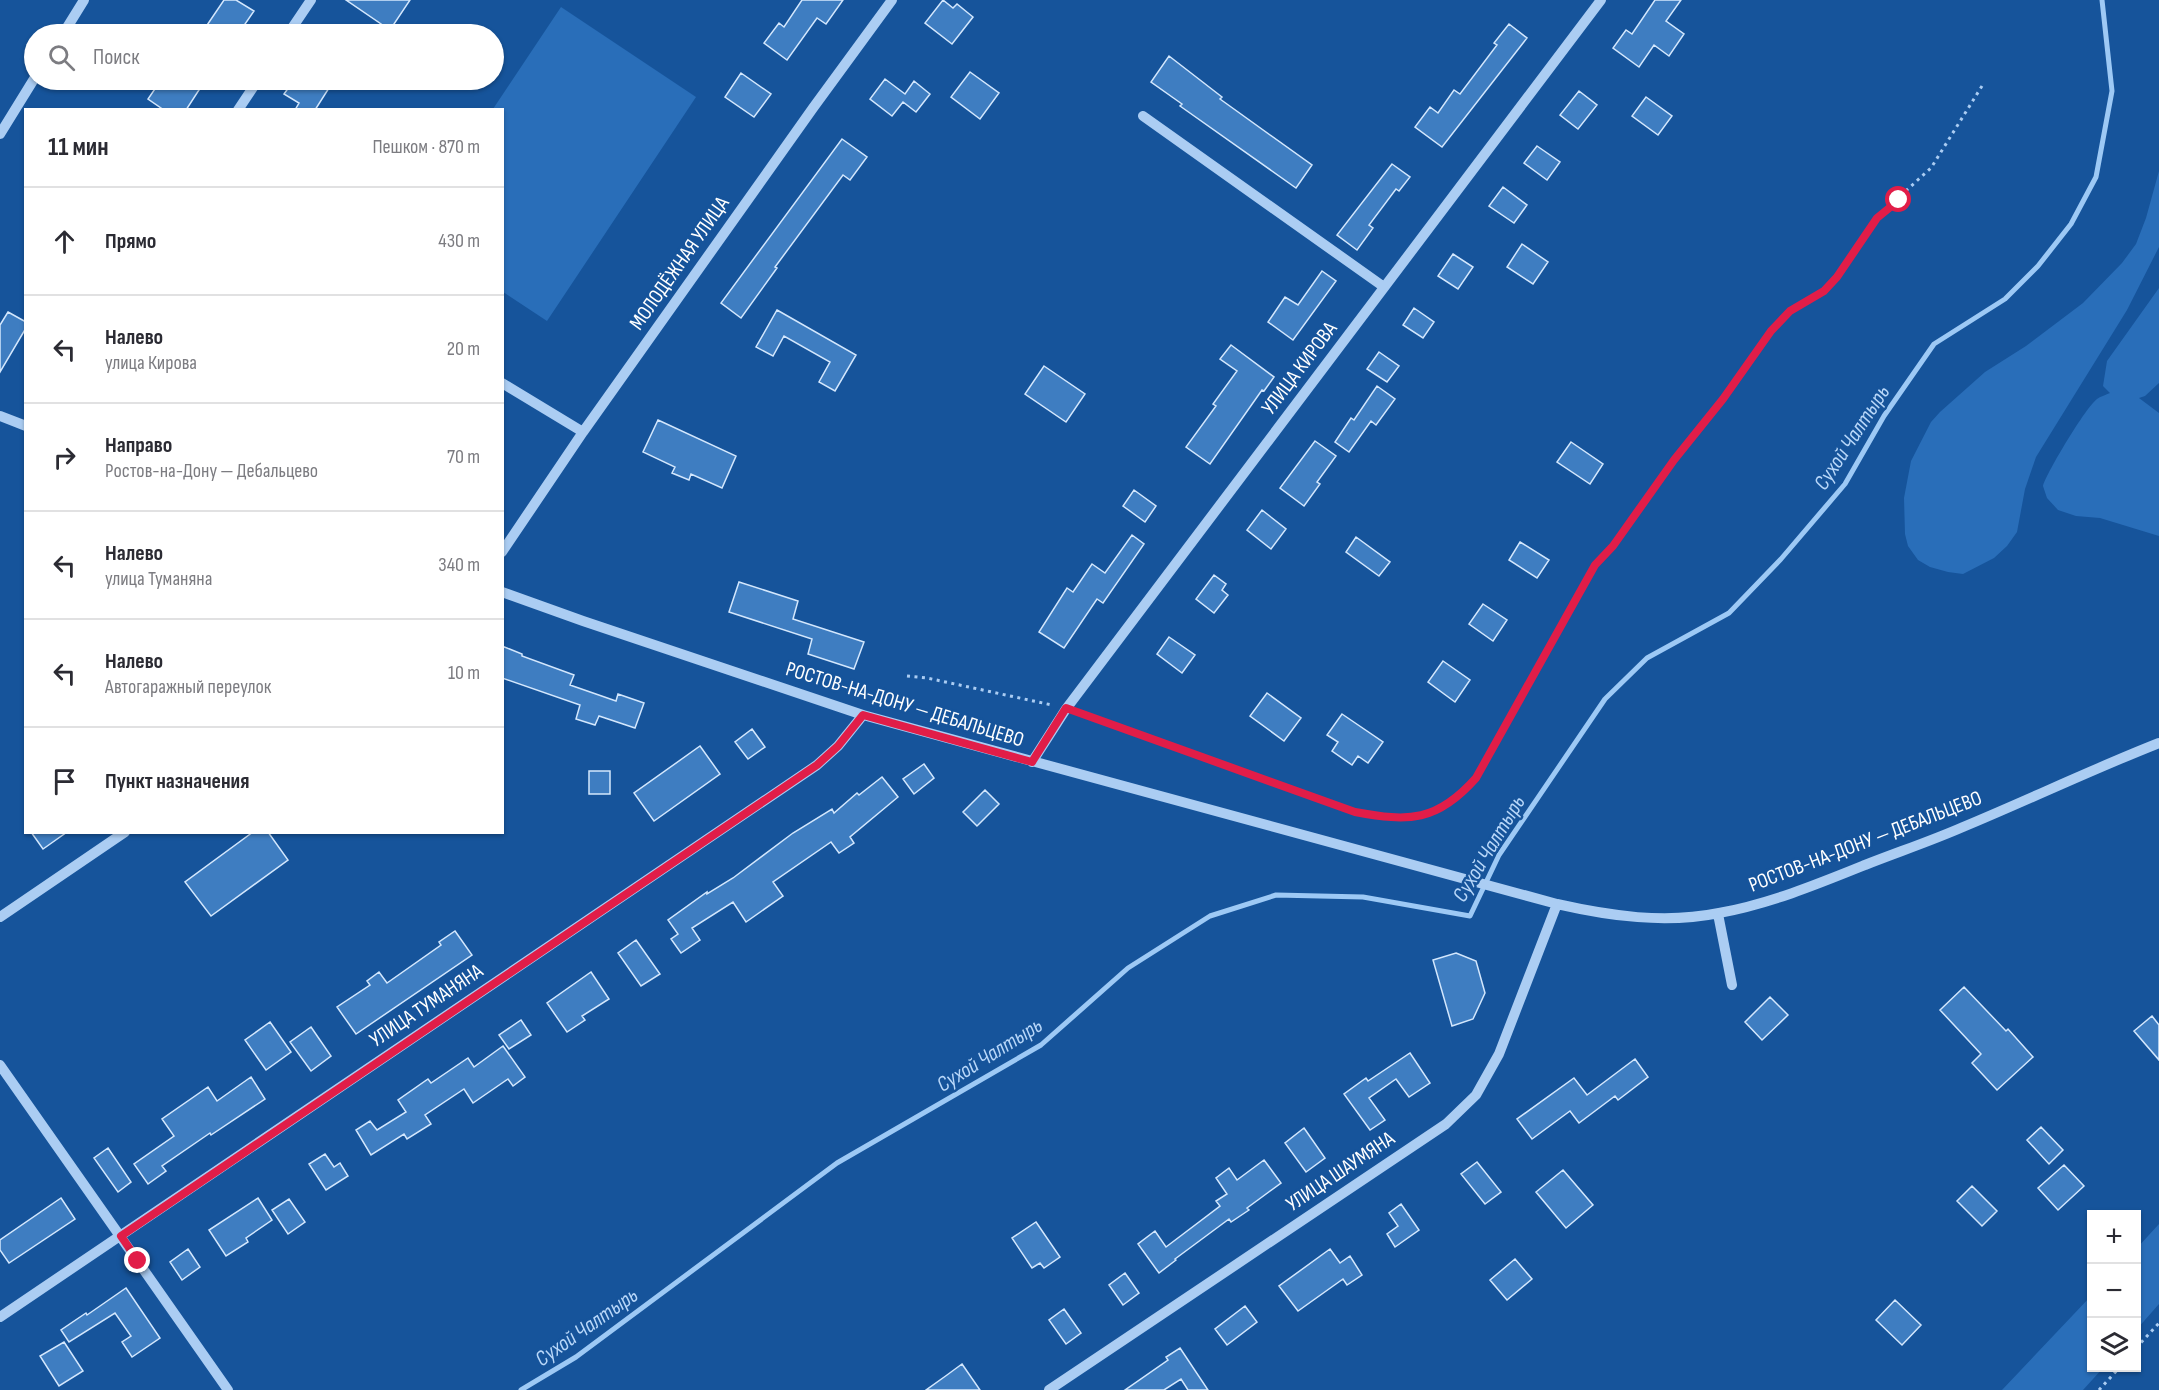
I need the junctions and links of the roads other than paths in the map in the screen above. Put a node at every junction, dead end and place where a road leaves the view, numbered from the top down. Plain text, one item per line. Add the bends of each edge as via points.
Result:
1 (84, 0) edge
2 (311, 0) edge
3 (892, 0) edge
4 (1600, 0) edge
5 (69, 24) edge
6 (295, 24) edge
7 (27, 90) edge
8 (251, 90) edge
9 (239, 108) edge
10 (1143, 116) dead end
11 (0, 134) edge
12 (1384, 287) junction
13 (504, 384) edge
14 (0, 417) edge
15 (24, 425) edge
16 (583, 432) junction
17 (504, 549) edge
18 (504, 593) edge
19 (863, 715) junction
20 (2159, 743) edge
21 (1032, 762) junction
22 (122, 834) edge
23 (1557, 904) junction
24 (1718, 914) junction
25 (0, 917) edge
26 (1732, 985) dead end
27 (0, 1065) edge
28 (121, 1236) junction
29 (0, 1317) edge
30 (228, 1390) edge
31 (1049, 1390) edge

1 - 5 street
2 - 6 street
3 - 16 street, МОЛОДЁЖНАЯ УЛИЦА
4 - 12 street, УЛИЦА КИРОВА
7 - 11 street
8 - 9 street
10 - 12 street
12 - 21 street, УЛИЦА КИРОВА via 1066,708
13 - 16 street
14 - 15 street
16 - 17 street, МОЛОДЁЖНАЯ УЛИЦА
18 - 19 street, РОСТОВ-НА-ДОНУ — ДЕБАЛЬЦЕВО
19 - 21 street, РОСТОВ-НА-ДОНУ — ДЕБАЛЬЦЕВО
19 - 28 street, УЛИЦА ТУМАНЯНА via 817,765
20 - 24 street, РОСТОВ-НА-ДОНУ — ДЕБАЛЬЦЕВО via 1962,828 1819,883
21 - 23 street, РОСТОВ-НА-ДОНУ — ДЕБАЛЬЦЕВО
22 - 25 street
23 - 24 street, РОСТОВ-НА-ДОНУ — ДЕБАЛЬЦЕВО via 1602,914 1651,918
23 - 31 street, УЛИЦА ШАУМЯНА via 1500,1054 1464,1109
24 - 26 street
27 - 28 street
28 - 29 street, УЛИЦА ТУМАНЯНА
28 - 30 street

